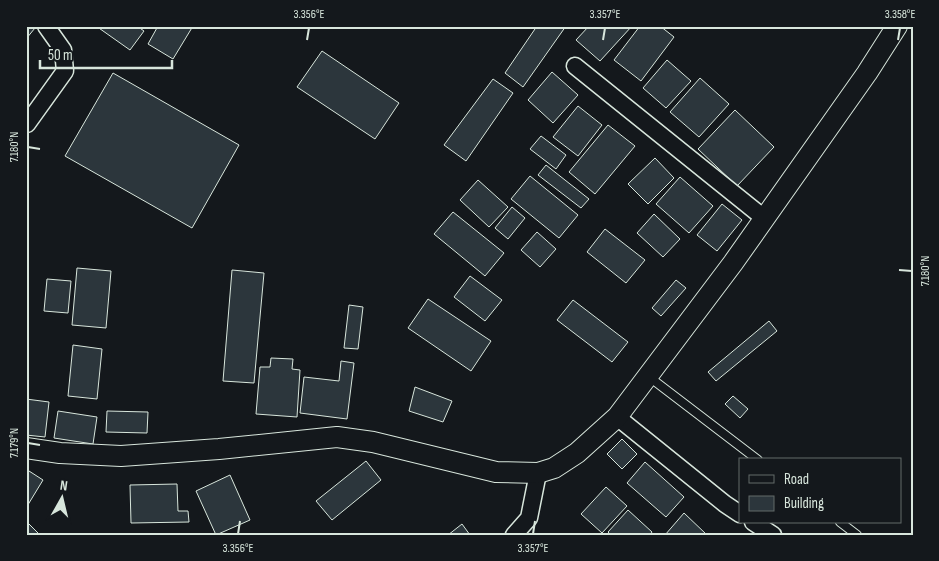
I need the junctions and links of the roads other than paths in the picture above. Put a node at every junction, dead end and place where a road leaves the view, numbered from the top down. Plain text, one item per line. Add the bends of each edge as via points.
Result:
1 (46, 26) edge
2 (897, 26) edge
3 (575, 66) dead end
4 (27, 124) edge
5 (764, 218) junction
6 (648, 376) junction
7 (617, 417) junction
8 (26, 448) edge
9 (755, 458) edge
10 (538, 472) junction
11 (739, 513) edge
12 (756, 524) edge
13 (843, 524) edge
14 (514, 535) edge
15 (773, 535) edge
16 (857, 535) edge

1 - 4 street via 63,50 65,71
2 - 5 street via 867,74
3 - 5 street
5 - 6 street
6 - 7 street
6 - 9 lane
7 - 10 street via 577,453 554,468
7 - 11 street
8 - 10 street via 121,456 337,438 373,442 496,472
10 - 14 street via 529,518
12 - 15 street
13 - 16 lane

